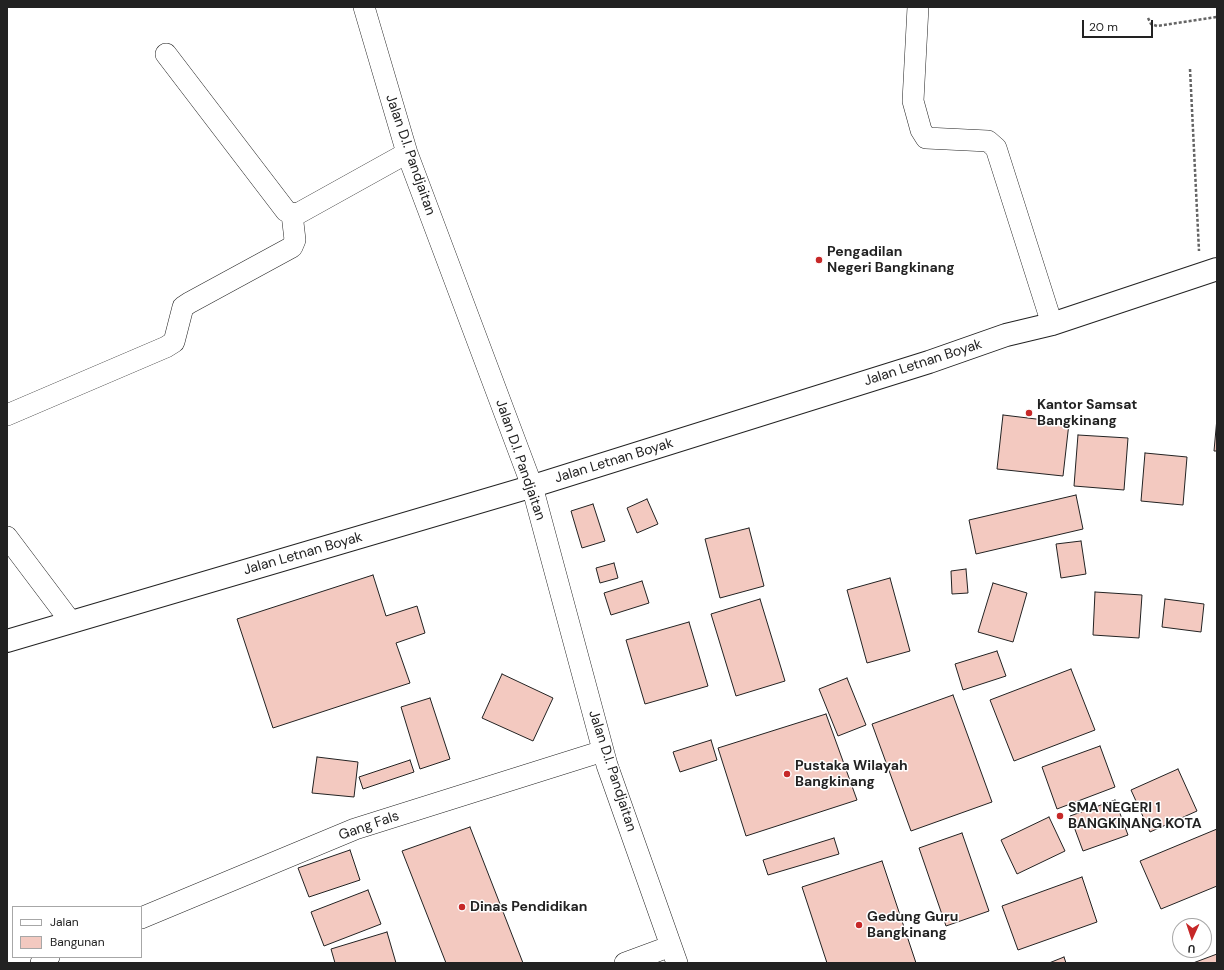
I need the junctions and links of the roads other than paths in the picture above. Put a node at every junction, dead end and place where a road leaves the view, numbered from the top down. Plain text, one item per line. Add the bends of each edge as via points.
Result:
1 (364, 7) edge
2 (918, 7) edge
3 (166, 54) dead end
4 (407, 153) junction
5 (292, 214) junction
6 (1208, 272) edge
7 (1052, 324) junction
8 (7, 415) edge
9 (532, 486) junction
10 (7, 538) edge
11 (71, 622) junction
12 (7, 641) edge
13 (603, 751) junction
14 (142, 918) edge
15 (674, 954) edge
16 (625, 963) edge

1 - 4 street, Jalan D.I. Pandjaitan
2 - 7 street via 913,101 921,130 926,138 988,141 996,148
3 - 5 street via 286,211
4 - 5 street via 299,213
4 - 9 street, Jalan D.I. Pandjaitan
5 - 8 street via 295,240 292,247 189,302 183,307 174,342 166,348
6 - 7 street, Jalan Letnan Boyak
7 - 9 street, Jalan Letnan Boyak via 1006,335 929,362
9 - 11 street, Jalan Letnan Boyak
9 - 13 street, Jalan D.I. Pandjaitan
10 - 11 street
11 - 12 street, Jalan Letnan Boyak
13 - 14 street, Gang Fals via 355,829
13 - 15 street, Jalan D.I. Pandjaitan
15 - 16 street

